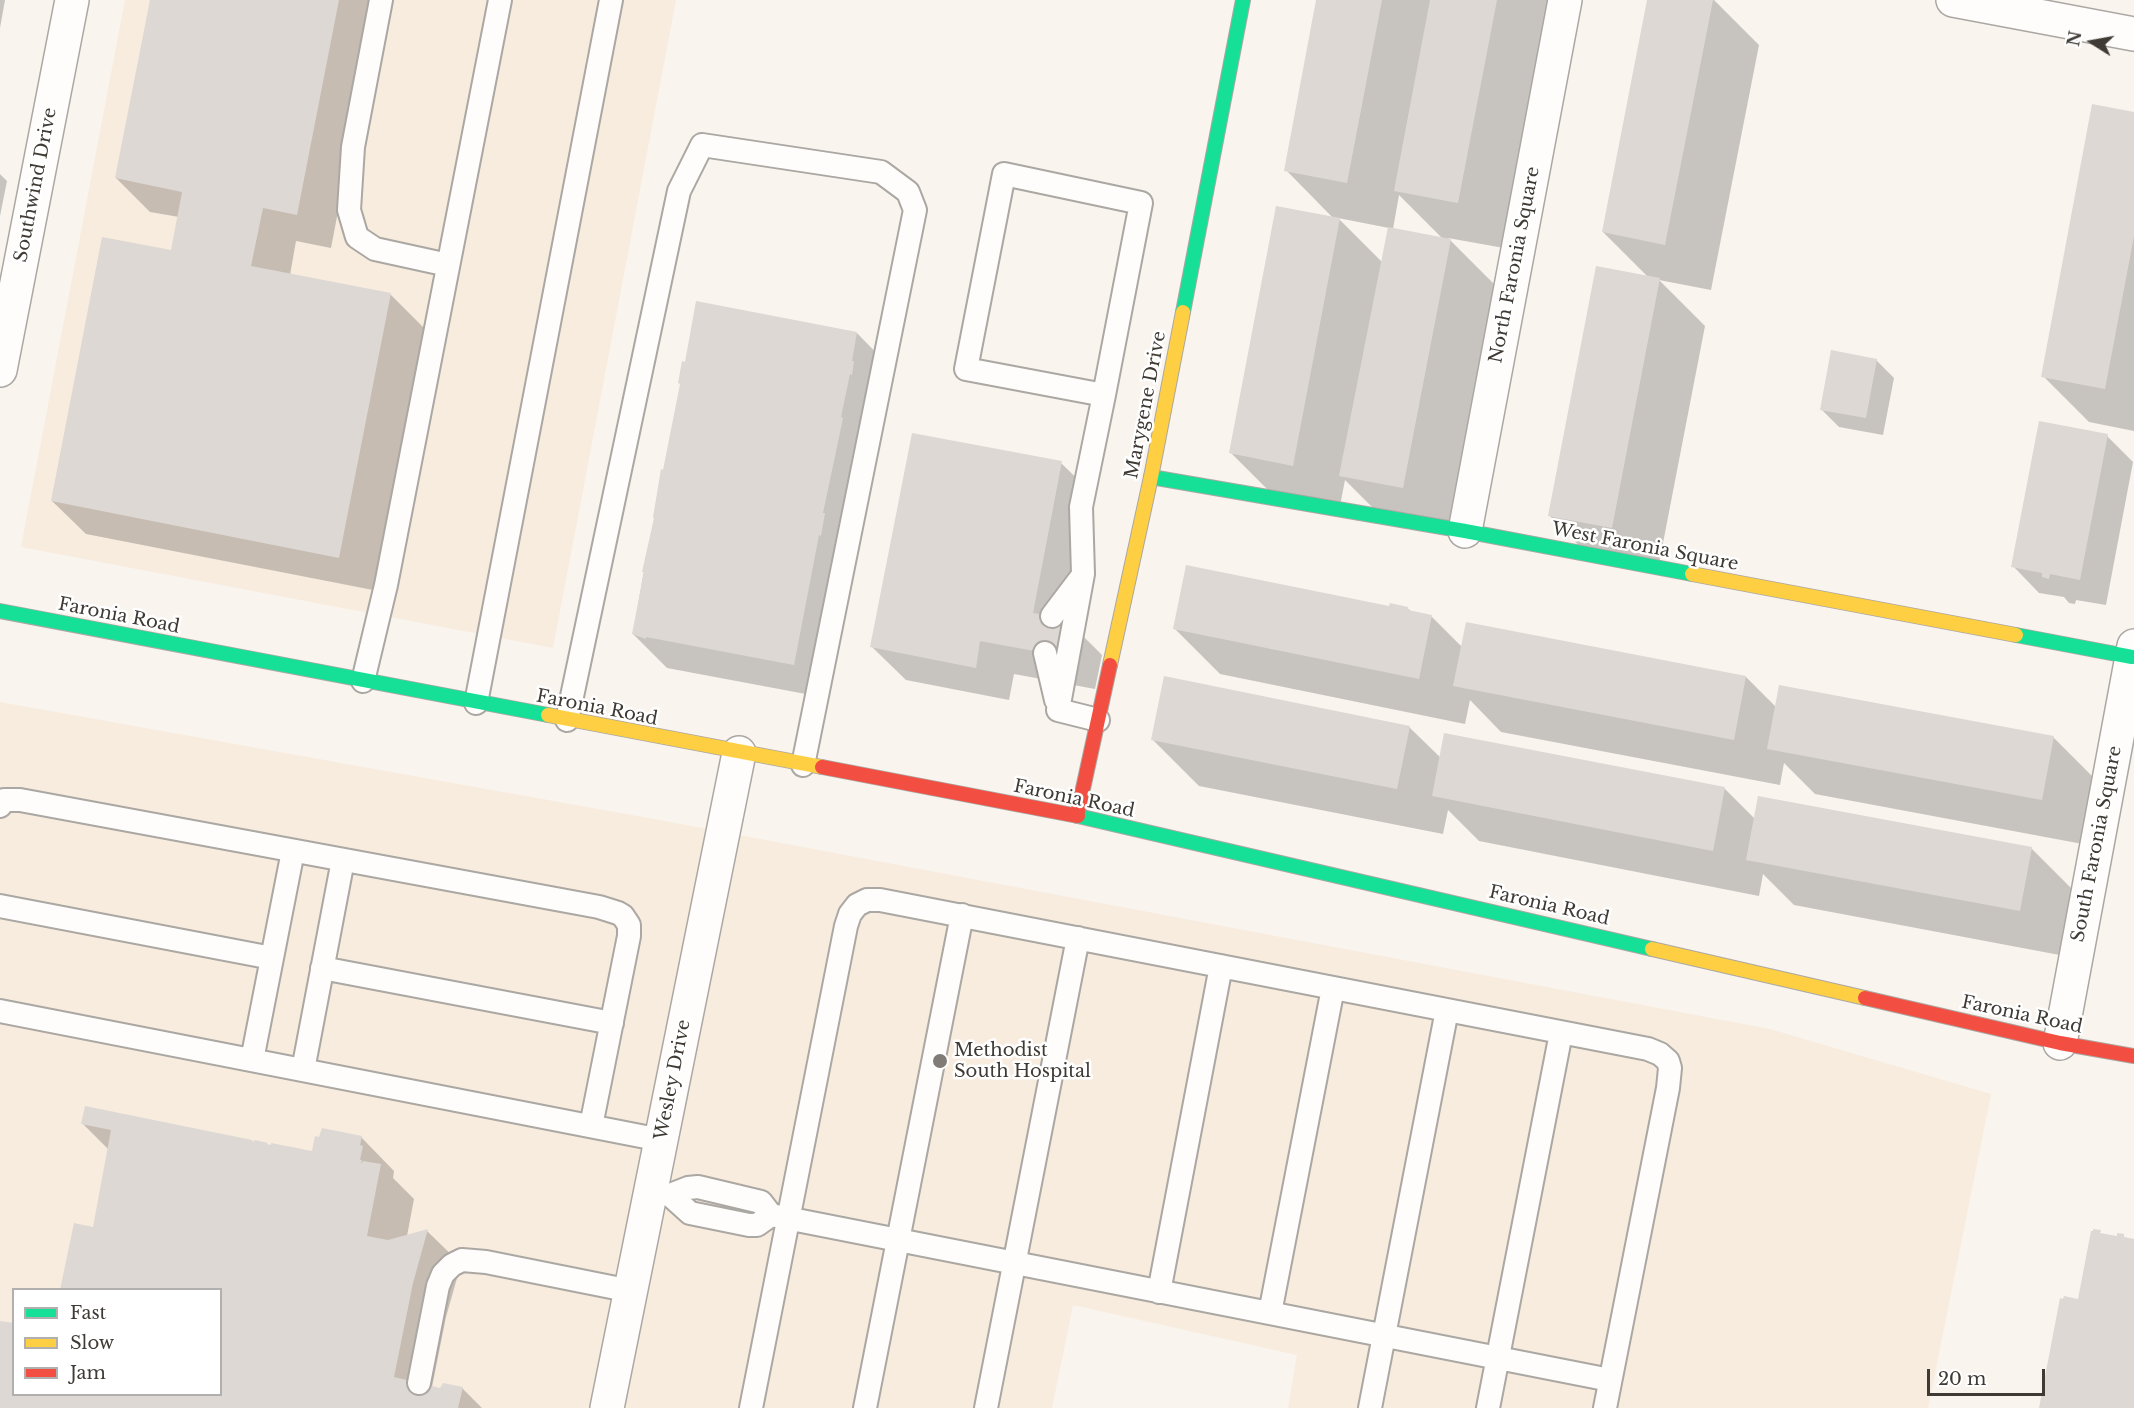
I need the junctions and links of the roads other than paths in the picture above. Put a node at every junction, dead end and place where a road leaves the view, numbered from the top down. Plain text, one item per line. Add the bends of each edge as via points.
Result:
1 (72, 0) edge
2 (381, 0) edge
3 (500, 0) edge
4 (611, 0) edge
5 (1243, 0) edge
6 (1565, 0) edge
7 (1953, 0) edge
8 (2134, 34) edge
9 (448, 265) junction
10 (0, 369) edge
11 (1104, 395) junction
12 (1151, 477) junction
13 (1464, 531) junction
14 (1083, 574) junction
15 (0, 611) edge
16 (1052, 616) dead end
17 (2133, 651) edge
18 (1045, 653) dead end
19 (363, 681) junction
20 (476, 703) junction
21 (1058, 710) junction
22 (567, 720) junction
23 (1098, 720) junction
24 (739, 753) junction
25 (803, 765) junction
26 (0, 806) edge
27 (1077, 816) junction
28 (293, 851) junction
29 (344, 860) junction
30 (0, 906) edge
31 (962, 915) junction
32 (1078, 938) junction
33 (272, 958) junction
34 (1221, 966) junction
35 (322, 968) junction
36 (1333, 988) junction
37 (1447, 1010) junction
38 (0, 1011) edge
39 (612, 1023) junction
40 (1561, 1032) junction
41 (2060, 1043) junction
42 (2134, 1056) edge
43 (252, 1060) junction
44 (303, 1070) junction
45 (591, 1126) junction
46 (661, 1140) junction
47 (661, 1193) junction
48 (780, 1217) junction
49 (898, 1240) junction
50 (1014, 1263) junction
51 (631, 1291) junction
52 (1158, 1292) junction
53 (1270, 1313) junction
54 (1384, 1336) junction
55 (1497, 1358) junction
56 (1610, 1380) junction
57 (419, 1383) dead end
58 (607, 1408) edge
59 (751, 1408) edge
60 (865, 1408) edge
61 (986, 1408) edge
62 (1370, 1408) edge
63 (1488, 1408) edge
64 (1605, 1408) edge

1 - 10 street, Southwind Drive
2 - 9 lane via 353,147 348,210 357,237 375,249
3 - 9 lane
4 - 20 lane
5 - 12 street, Marygene Drive
6 - 13 street, North Faronia Square
7 - 8 street
9 - 19 lane via 386,585
11 - 11 lane via 1141,203 1004,174 966,369
11 - 14 lane via 1081,507
12 - 13 street, West Faronia Square
12 - 23 street, Marygene Drive
13 - 17 street, West Faronia Square
14 - 16 lane
14 - 21 lane
15 - 19 street, Faronia Road
17 - 41 street, South Faronia Square
18 - 21 lane
19 - 20 street, Faronia Road
20 - 22 street, Faronia Road
21 - 23 lane
22 - 24 street, Faronia Road
22 - 25 lane via 679,190 702,145 881,172 908,192 915,210
23 - 27 street, Marygene Drive
24 - 25 street, Faronia Road
24 - 46 street, Wesley Drive
25 - 27 street, Faronia Road
26 - 28 lane via 4,801 20,800
27 - 41 street, Faronia Road
28 - 29 lane
28 - 33 lane
29 - 35 lane
29 - 39 lane via 618,913 626,920 629,931
30 - 33 lane
31 - 32 lane
31 - 48 lane via 880,900 867,900 850,914
31 - 49 lane
32 - 34 lane
32 - 50 lane
33 - 43 lane
34 - 36 lane
34 - 52 lane
35 - 39 lane
35 - 44 lane
36 - 37 lane
36 - 53 lane
37 - 40 lane
37 - 54 lane
38 - 43 lane
39 - 45 lane
40 - 55 lane
40 - 56 lane via 1655,1051 1668,1061 1670,1068
41 - 42 street, Faronia Road
43 - 44 lane
44 - 45 lane
45 - 46 lane
46 - 47 street, Wesley Drive
47 - 48 lane via 699,1187 761,1202
47 - 51 street, Wesley Drive
48 - 49 lane
48 - 59 lane
49 - 50 lane
49 - 60 lane
50 - 52 lane
50 - 61 lane
51 - 57 lane via 462,1260 443,1274 438,1286
51 - 58 street, Wesley Drive
52 - 53 lane
53 - 54 lane
54 - 55 lane
54 - 62 lane
55 - 56 lane
55 - 63 lane
56 - 64 lane

